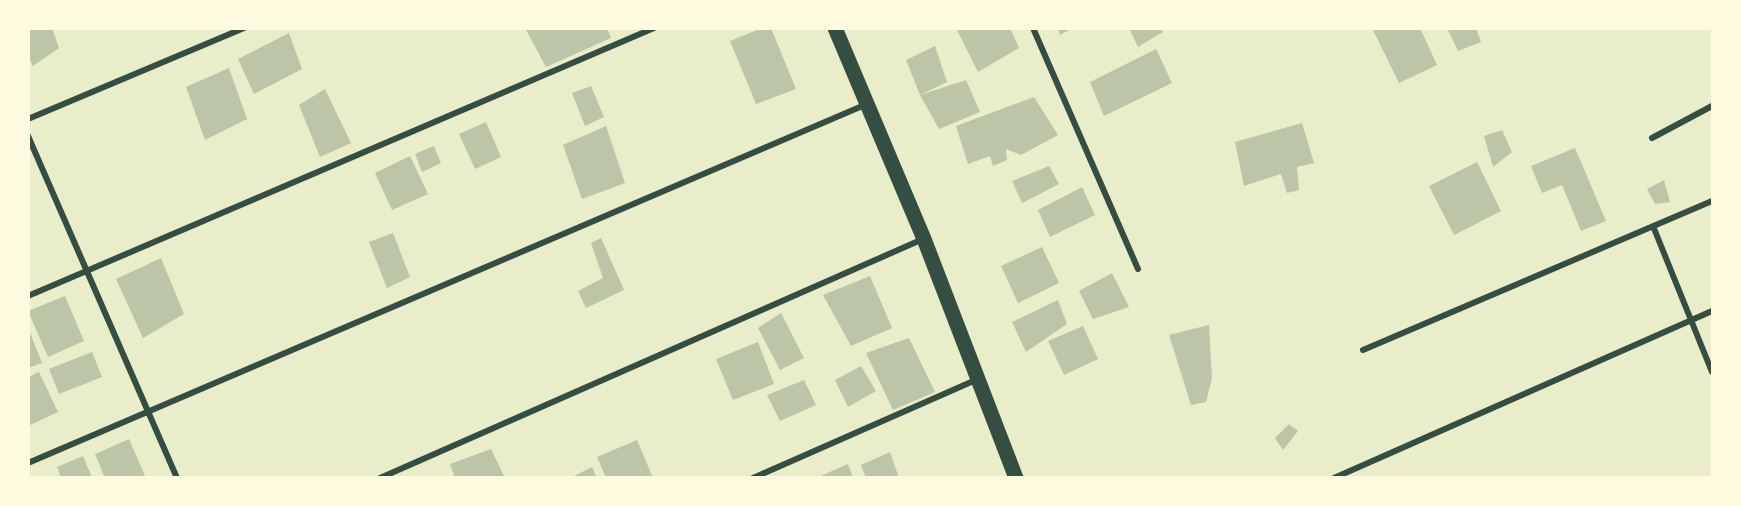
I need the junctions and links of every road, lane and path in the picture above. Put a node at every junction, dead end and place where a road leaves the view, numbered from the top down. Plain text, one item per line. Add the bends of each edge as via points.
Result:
1 (244, 28) edge
2 (654, 28) edge
3 (836, 28) edge
4 (1033, 28) edge
5 (868, 104) junction
6 (1713, 106) edge
7 (28, 119) edge
8 (28, 136) edge
9 (1652, 138) dead end
10 (1713, 201) edge
11 (1653, 226) junction
12 (924, 239) junction
13 (1138, 269) dead end
14 (87, 270) junction
15 (28, 296) edge
16 (1713, 311) edge
17 (1691, 319) junction
18 (1363, 350) dead end
19 (1713, 372) edge
20 (979, 379) junction
21 (149, 412) junction
22 (28, 463) edge
23 (177, 477) edge
24 (380, 477) edge
25 (753, 477) edge
26 (1016, 477) edge
27 (1334, 477) edge

1 - 7 street
2 - 14 street
3 - 5 main road
4 - 13 street
5 - 12 main road
5 - 21 street
6 - 9 street
8 - 14 street
10 - 11 street
11 - 17 street
11 - 18 street
12 - 20 main road
12 - 24 street
14 - 15 street
14 - 21 street
16 - 17 street
17 - 19 street
17 - 27 street
20 - 25 street
20 - 26 main road
21 - 22 street
21 - 23 street

